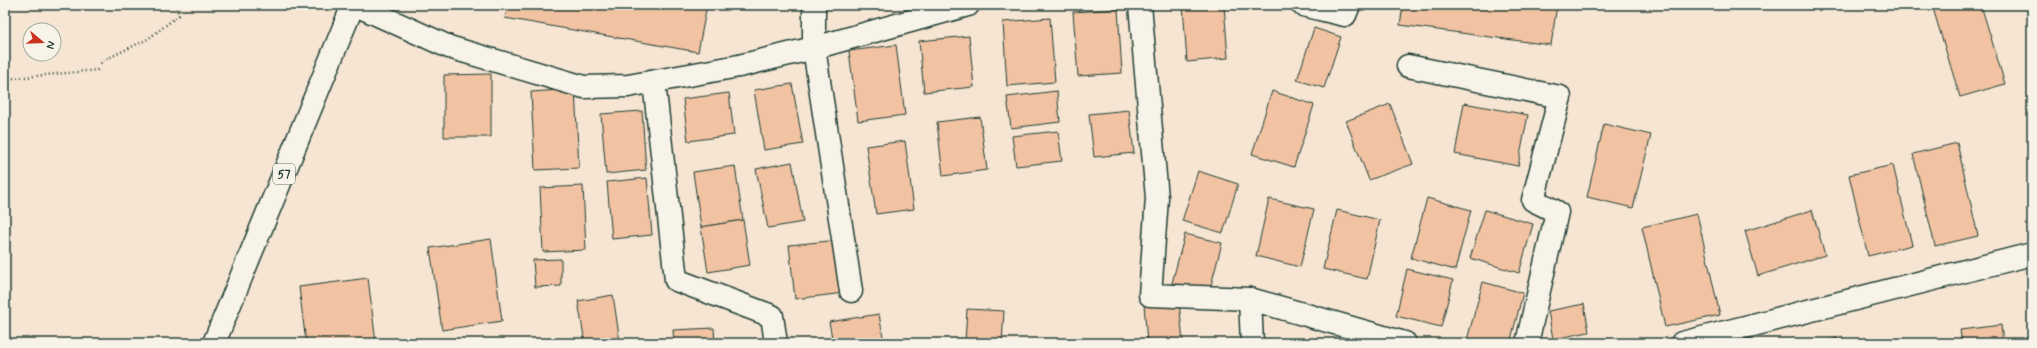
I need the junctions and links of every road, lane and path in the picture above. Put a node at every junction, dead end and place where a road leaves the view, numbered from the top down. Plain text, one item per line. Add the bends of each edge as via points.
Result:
1 (176, 5) edge
2 (354, 5) edge
3 (814, 5) edge
4 (968, 5) edge
5 (1140, 5) edge
6 (1303, 5) edge
7 (1349, 5) edge
8 (814, 48) junction
9 (1408, 66) dead end
10 (5, 79) edge
11 (654, 82) junction
12 (2032, 254) edge
13 (851, 291) dead end
14 (1250, 299) junction
15 (214, 343) edge
16 (776, 343) edge
17 (1252, 343) edge
18 (1405, 343) edge
19 (1528, 343) edge
20 (1682, 343) edge

1 - 10 path via 179,15 148,39 102,61 96,70
2 - 11 main road via 449,47 584,87 628,86
2 - 15 main road, 57
3 - 8 main road
4 - 8 main road
5 - 14 main road via 1157,198 1150,295
6 - 7 main road via 1345,15
8 - 11 main road via 739,66
8 - 13 main road
9 - 19 main road via 1560,97 1533,200 1557,212
11 - 16 main road via 676,280 772,316
12 - 20 main road
14 - 17 main road
14 - 18 main road

